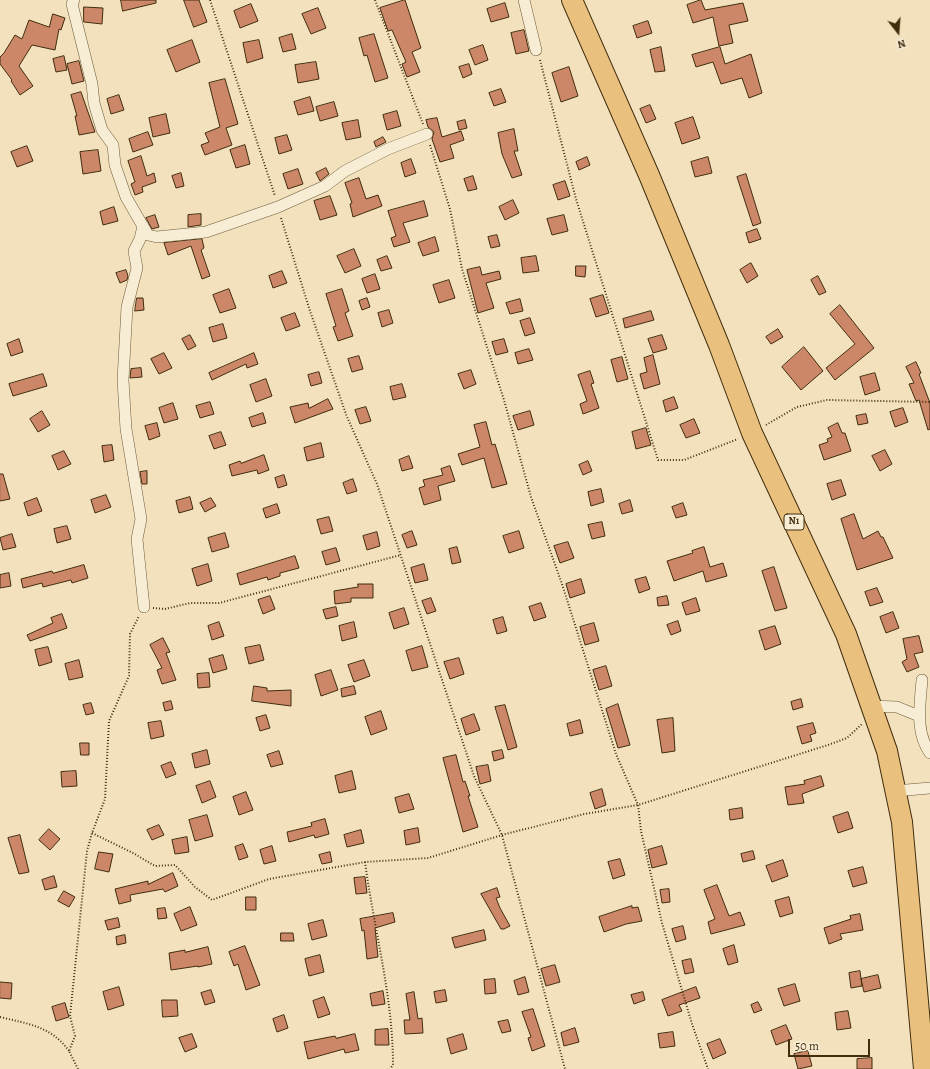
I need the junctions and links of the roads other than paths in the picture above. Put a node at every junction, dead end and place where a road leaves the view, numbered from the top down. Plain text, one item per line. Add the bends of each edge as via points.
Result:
1 (74, 0) edge
2 (524, 0) edge
3 (572, 0) edge
4 (536, 50) road end
5 (427, 134) road end
6 (143, 226) junction
7 (144, 607) road end
8 (922, 680) dead end
9 (873, 712) junction
10 (919, 716) junction
11 (930, 753) edge
12 (930, 788) edge
13 (895, 791) junction
14 (924, 1069) edge

1 - 6 street via 72,4 102,130 113,144 115,165 126,197
2 - 4 street
3 - 9 highway, N1 via 652,182 752,433 846,634
5 - 6 street via 388,149 345,171 325,186 278,207 206,232 157,237 148,234
6 - 7 street via 134,251 138,268 127,307 123,380 126,429 140,519 138,539
8 - 10 street
9 - 10 street via 897,707
9 - 13 highway, N1 via 887,751
10 - 11 street via 923,743
12 - 13 street
13 - 14 highway, N1 via 902,822

